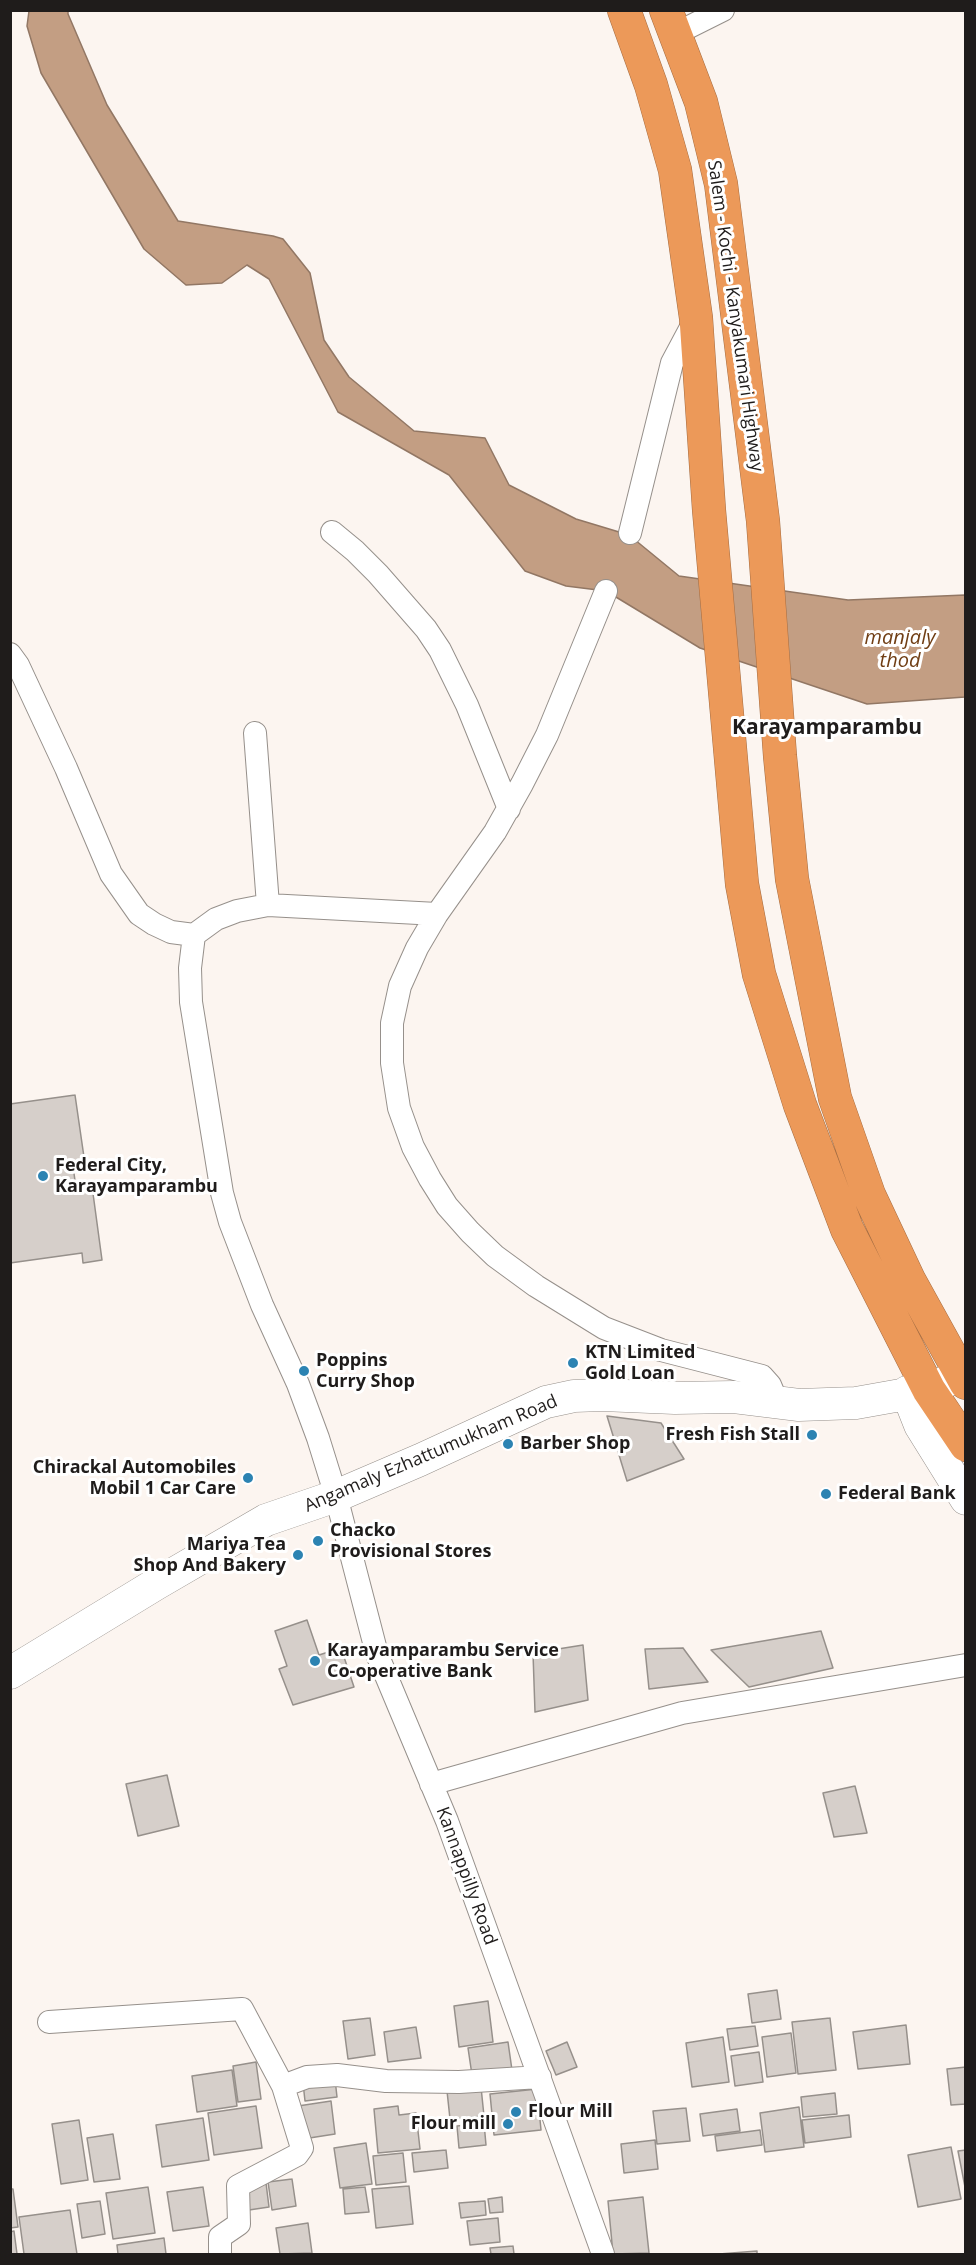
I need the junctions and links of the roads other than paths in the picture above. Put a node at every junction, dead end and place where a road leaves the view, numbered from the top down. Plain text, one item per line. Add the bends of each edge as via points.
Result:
1 (624, 10) edge
2 (723, 10) edge
3 (670, 22) edge
4 (696, 318) junction
5 (332, 532) dead end
6 (630, 533) dead end
7 (606, 591) dead end
8 (13, 662) edge
9 (255, 733) dead end
10 (509, 809) junction
11 (267, 905) junction
12 (437, 914) junction
13 (194, 935) junction
14 (964, 1378) edge
15 (918, 1391) junction
16 (778, 1404) junction
17 (966, 1445) edge
18 (336, 1496) junction
19 (966, 1499) edge
20 (12, 1665) edge
21 (966, 1665) edge
22 (431, 1784) junction
23 (49, 2022) dead end
24 (540, 2077) junction
25 (283, 2086) junction
26 (220, 2254) edge
27 (603, 2254) edge

1 - 4 highway via 675,170
2 - 3 street
3 - 14 highway, Salem - Kochi - Kanyakumari Highway via 701,102 721,184 763,521 792,879 835,1098 868,1195 909,1280
4 - 6 street via 672,363
4 - 15 highway via 742,884 759,974 800,1105 847,1229
5 - 10 street via 378,574 440,650
7 - 10 street via 547,735
8 - 13 street via 115,881 139,914 171,932
9 - 11 street
10 - 12 street
11 - 12 street
11 - 13 street via 216,919
12 - 16 street via 400,986 392,1023 392,1063 399,1107 413,1147 447,1206 495,1256 578,1314 604,1329 661,1350 756,1373 767,1379
13 - 18 street, Kannappilly Road via 191,1002 225,1202 239,1251 298,1384
14 - 15 street, Angamaly Ezhattumukham Road
15 - 16 street, Angamaly Ezhattumukham Road via 855,1403
15 - 17 highway
15 - 19 street via 920,1425
16 - 18 street, Angamaly Ezhattumukham Road via 734,1397 574,1396 546,1402
18 - 20 street, Angamaly Ezhattumukham Road via 266,1520
18 - 22 street, Kannappilly Road via 377,1654
21 - 22 street via 682,1713
22 - 24 street, Kannappilly Road
23 - 25 street via 242,2009
24 - 25 street via 459,2082 386,2081 337,2075 306,2077
24 - 27 street, Kannappilly Road
25 - 26 street via 302,2148 297,2155 238,2186 239,2224 220,2237

